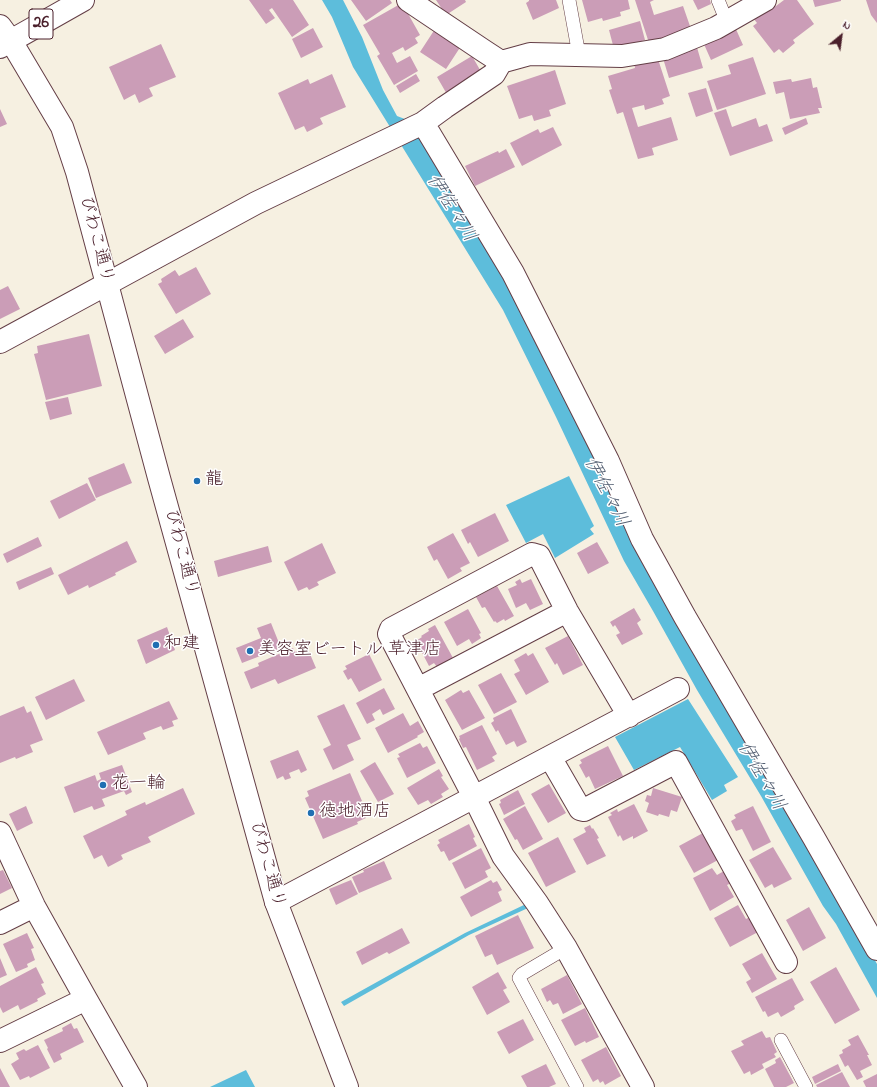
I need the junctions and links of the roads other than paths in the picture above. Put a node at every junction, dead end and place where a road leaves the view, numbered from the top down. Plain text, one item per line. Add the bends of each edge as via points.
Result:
1 (83, 0) edge
2 (408, 0) edge
3 (569, 0) edge
4 (718, 0) edge
5 (765, 0) edge
6 (727, 22) junction
7 (4, 38) edge
8 (579, 55) junction
9 (501, 62) junction
10 (420, 124) junction
11 (107, 284) junction
12 (0, 342) edge
13 (567, 611) junction
14 (678, 689) dead end
15 (418, 690) junction
16 (629, 716) junction
17 (550, 757) junction
18 (474, 797) junction
19 (0, 833) edge
20 (276, 902) junction
21 (34, 906) junction
22 (0, 923) edge
23 (566, 948) junction
24 (877, 949) edge
25 (786, 962) dead end
26 (86, 999) junction
27 (781, 1040) dead end
28 (0, 1041) edge
29 (136, 1087) edge
30 (347, 1087) edge
31 (576, 1087) edge
32 (643, 1087) edge
33 (806, 1087) edge

1 - 7 street, 26
2 - 9 street
3 - 8 lane
4 - 6 lane
5 - 6 street
6 - 8 street via 665,49 622,56
7 - 11 street, びわこ通り via 62,127 77,172
8 - 9 street via 530,54
9 - 10 street via 494,74
10 - 11 street via 256,203
10 - 24 street via 513,273 608,461 642,539
11 - 12 street
11 - 20 street, びわこ通り
13 - 15 street
13 - 15 street via 539,556 532,554 398,625 391,629 389,634
13 - 16 street
14 - 16 street
15 - 18 street
16 - 17 street
17 - 18 street
17 - 25 street via 580,809 584,810 676,762
18 - 20 street
18 - 23 street via 503,856
19 - 21 street
20 - 30 street, びわこ通り
21 - 22 street
21 - 26 street
23 - 31 lane via 518,978
23 - 32 street
26 - 28 street
26 - 29 street
27 - 33 lane

